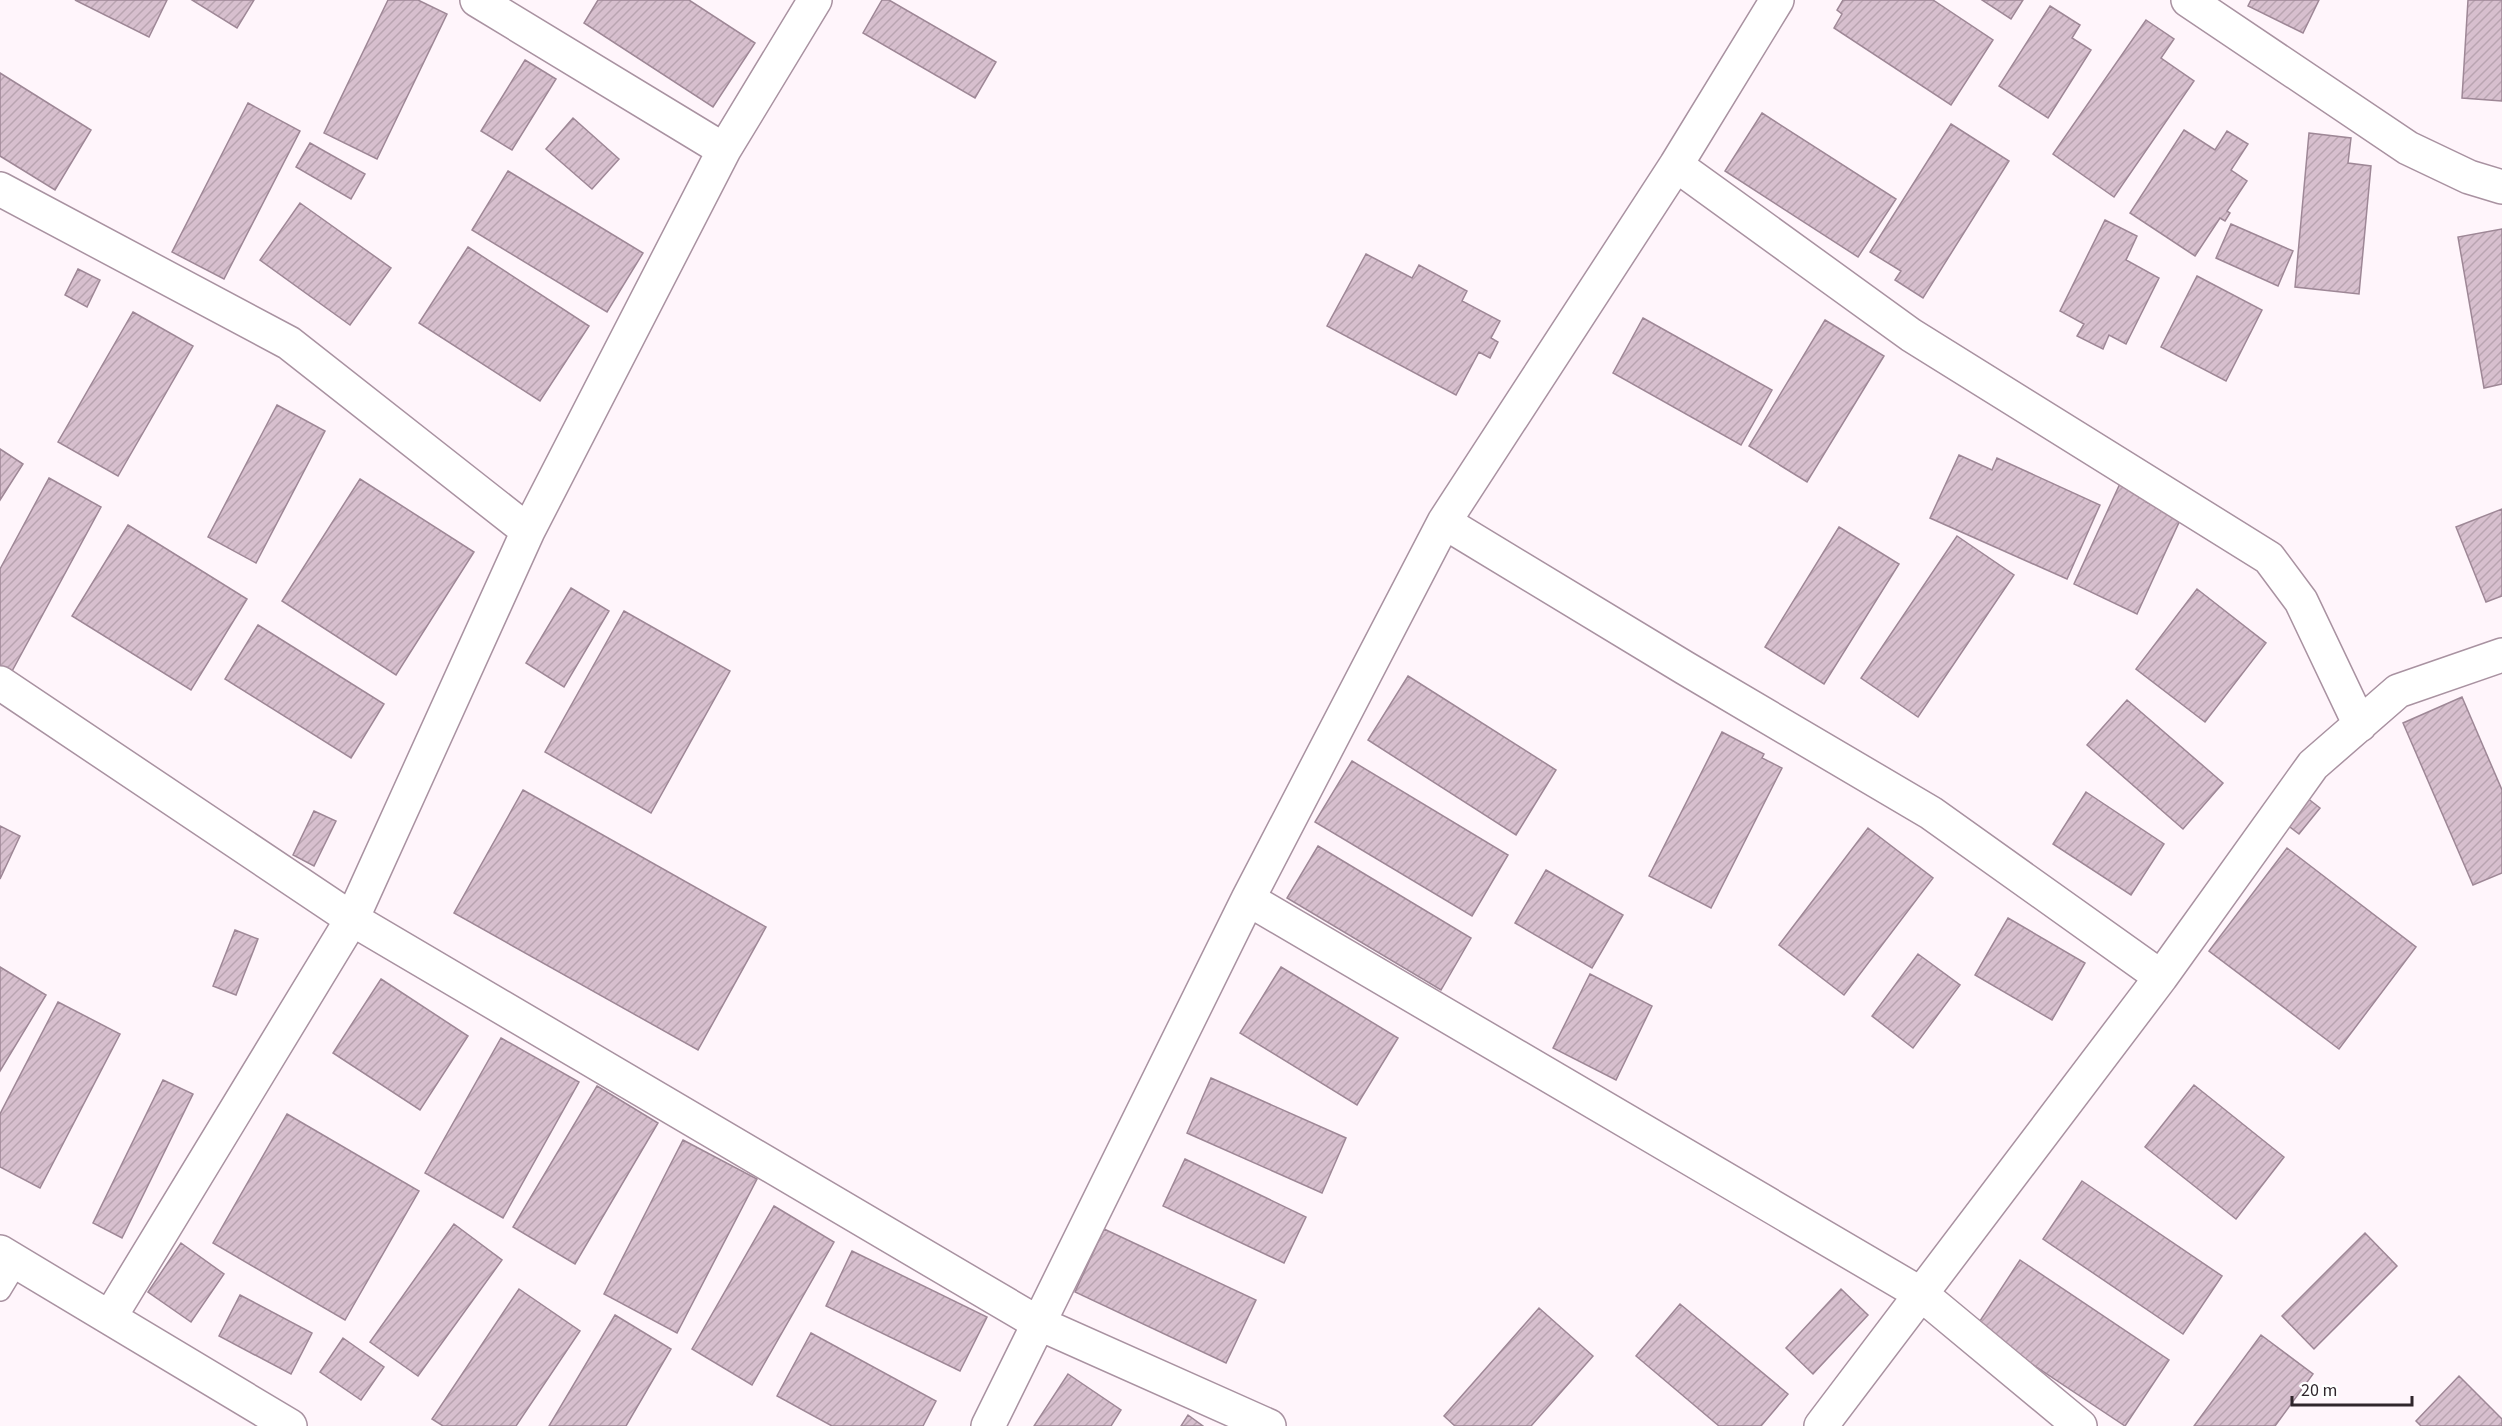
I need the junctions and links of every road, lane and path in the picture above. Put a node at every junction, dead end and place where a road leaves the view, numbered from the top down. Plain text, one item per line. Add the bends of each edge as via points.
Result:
1 (477, 0) edge
2 (815, 0) edge
3 (1777, 0) edge
4 (2188, 0) edge
5 (724, 150) junction
6 (1677, 165) junction
7 (2502, 187) edge
8 (0, 189) edge
9 (1444, 522) junction
10 (528, 531) junction
11 (2502, 655) edge
12 (0, 683) edge
13 (2360, 725) junction
14 (1248, 899) junction
15 (352, 919) junction
16 (2161, 977) junction
17 (9, 1257) edge
18 (0, 1290) edge
19 (1921, 1294) junction
20 (110, 1317) junction
21 (1038, 1323) junction
22 (290, 1426) edge
23 (988, 1426) edge
24 (1269, 1426) edge
25 (1821, 1426) edge
26 (2080, 1426) edge

1 - 5 street
2 - 5 street
3 - 6 street
4 - 7 street via 2408,148 2469,177
5 - 10 street
6 - 9 street
6 - 13 street via 1911,335 2269,558 2301,601
8 - 10 street via 289,344
9 - 14 street
9 - 16 street via 1931,813
10 - 15 street
11 - 13 street via 2398,691
12 - 15 street
13 - 16 street via 2313,765
14 - 19 street
14 - 21 street
15 - 20 street
15 - 21 street
16 - 19 street
17 - 18 lane
17 - 20 street
19 - 25 street
19 - 26 street
20 - 22 street
21 - 23 street
21 - 24 street

